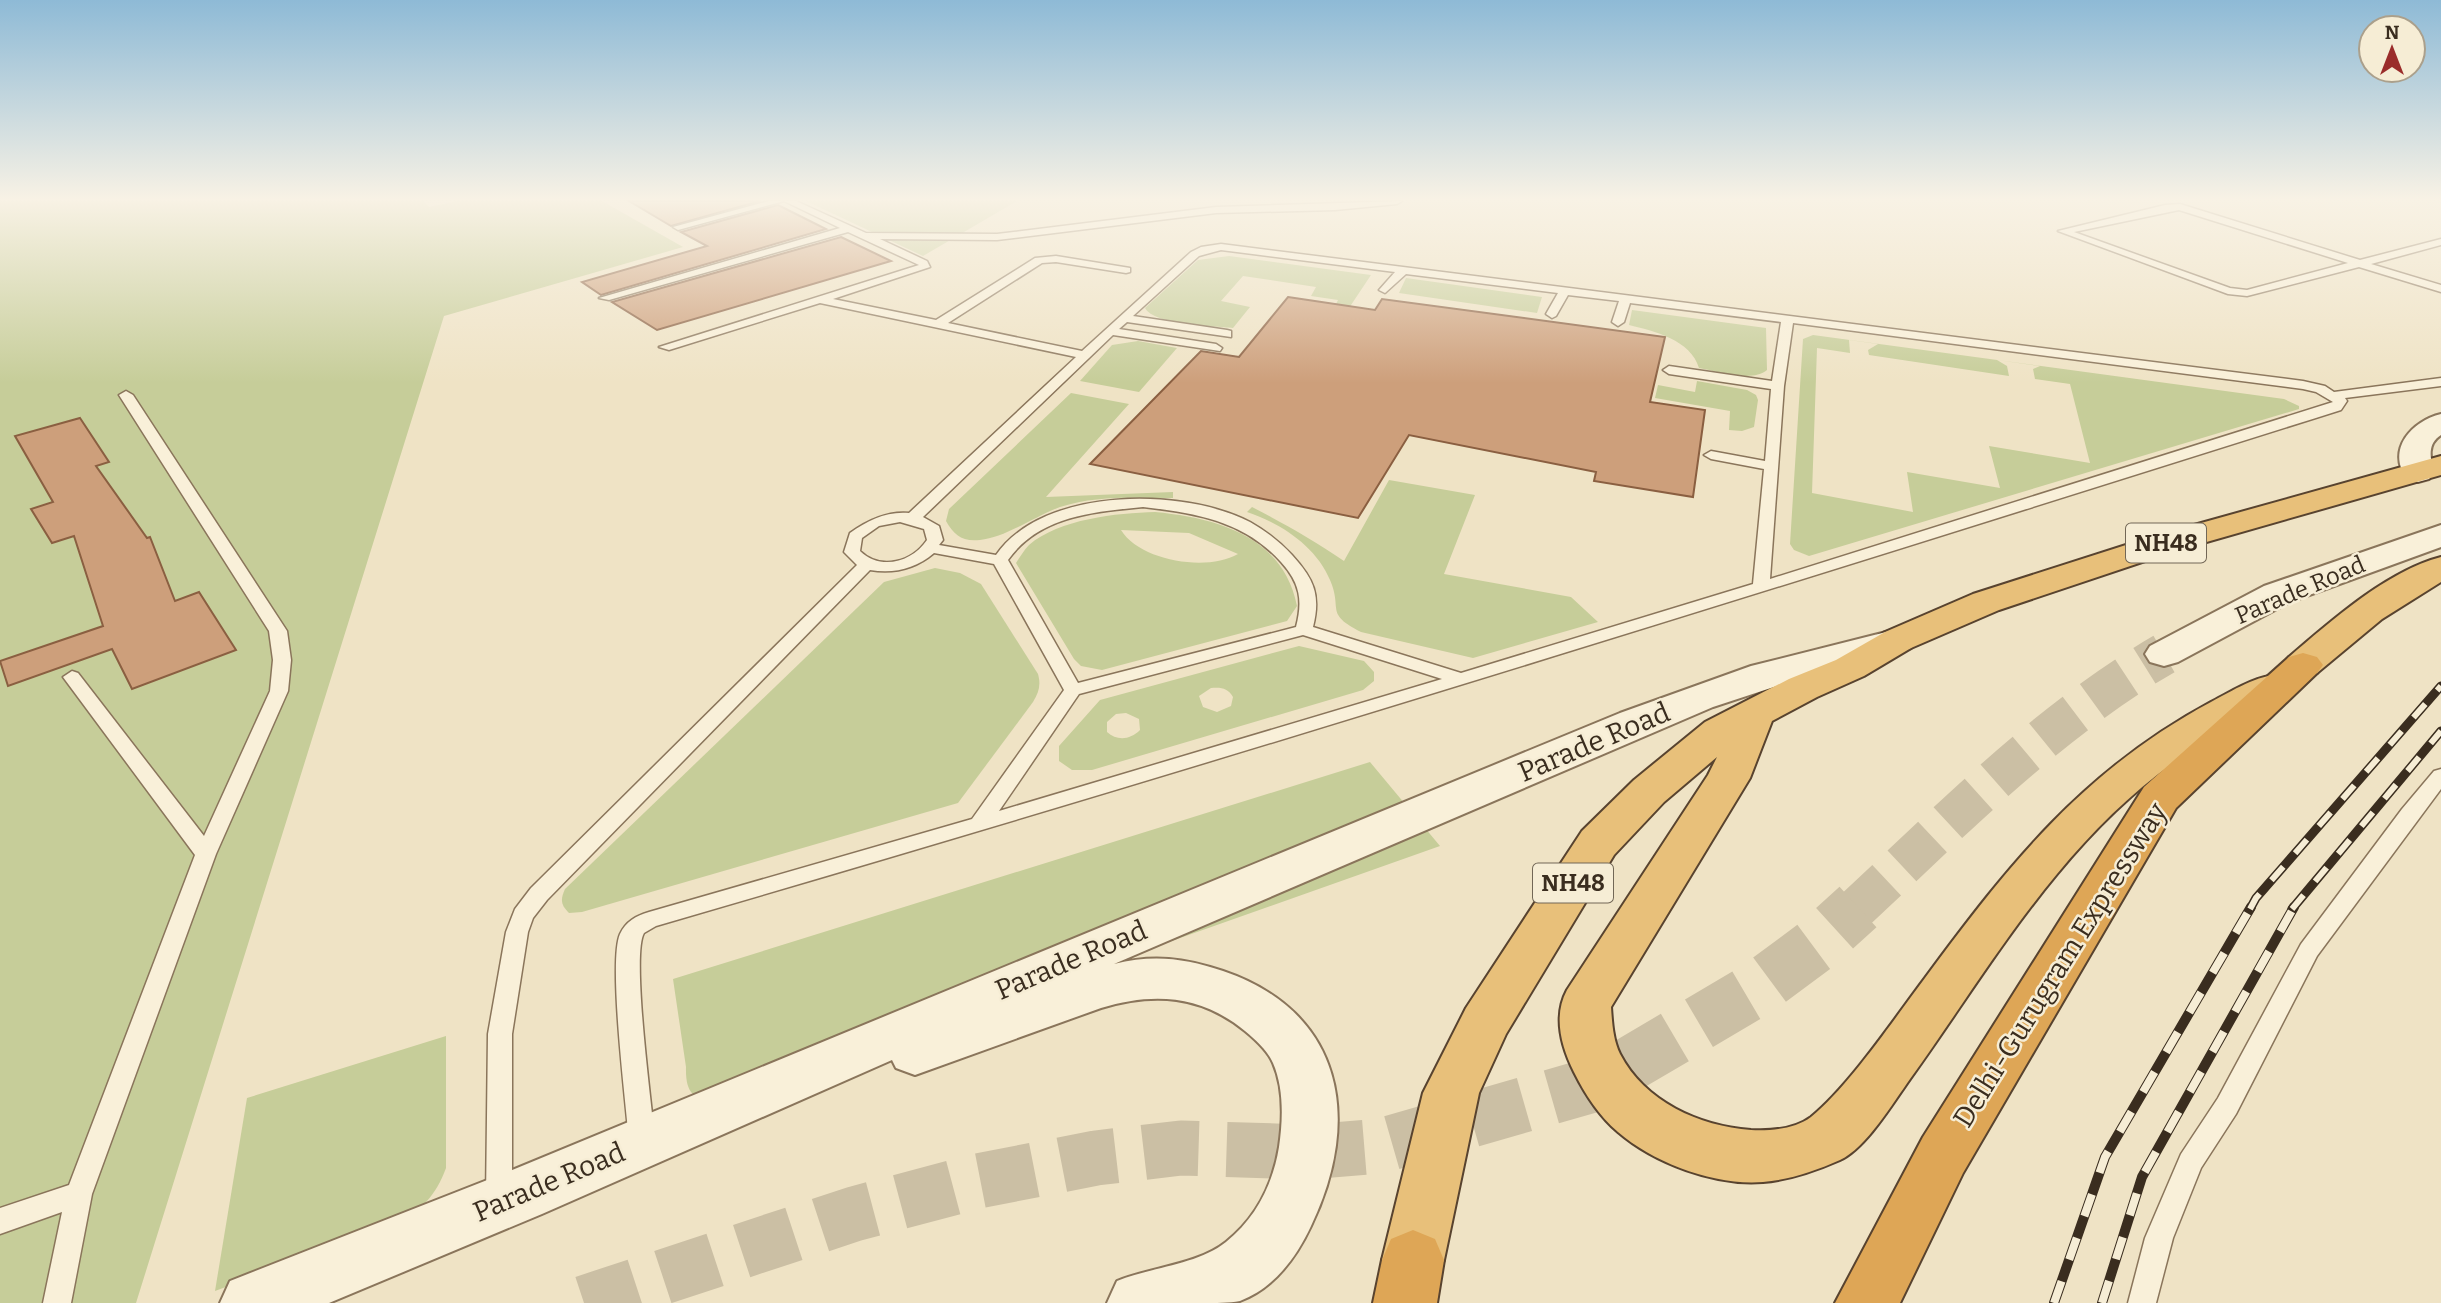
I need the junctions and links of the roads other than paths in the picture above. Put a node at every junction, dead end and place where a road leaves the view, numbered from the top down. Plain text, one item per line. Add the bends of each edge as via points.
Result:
1 (732, 262) edge
2 (920, 262) edge
3 (1036, 262) edge
4 (1074, 262) edge
5 (1186, 262) edge
6 (1349, 262) edge
7 (2149, 262) edge
8 (2354, 262) edge
9 (2369, 262) edge
10 (2361, 264) junction
11 (1404, 269) junction
12 (1126, 270) dead end
13 (2441, 289) edge
14 (1385, 290) dead end
15 (1565, 290) junction
16 (605, 298) dead end
17 (1625, 299) junction
18 (820, 300) junction
19 (1552, 314) dead end
20 (1124, 318) junction
21 (1787, 321) junction
22 (1618, 322) dead end
23 (937, 325) junction
24 (1110, 331) junction
25 (1227, 334) dead end
26 (665, 347) dead end
27 (1216, 348) dead end
28 (1085, 355) junction
29 (1669, 370) dead end
30 (2441, 382) edge
31 (1778, 386) junction
32 (126, 395) dead end
33 (2332, 396) junction
34 (2441, 424) edge
35 (1711, 455) dead end
36 (1772, 466) junction
37 (2429, 468) edge
38 (914, 518) junction
39 (2441, 535) edge
40 (931, 548) junction
41 (1000, 560) junction
42 (866, 565) junction
43 (2441, 568) edge
44 (1761, 588) junction
45 (1304, 630) junction
46 (1898, 640) junction
47 (2164, 654) tunnel mouth
48 (2292, 675) junction
49 (72, 677) dead end
50 (1461, 679) junction
51 (1073, 691) junction
52 (1755, 712) junction
53 (2441, 776) edge
54 (978, 826) junction
55 (206, 855) junction
56 (709, 1114) junction
57 (642, 1143) junction
58 (79, 1195) junction
59 (499, 1203) junction
60 (0, 1221) edge
61 (1409, 1281) edge
62 (57, 1303) edge
63 (252, 1303) edge
64 (1139, 1303) edge
65 (1867, 1303) edge
66 (2142, 1303) edge

1 - 16 lane
2 - 18 lane via 925,267
3 - 23 lane
4 - 12 lane
5 - 20 lane
6 - 11 lane
7 - 10 lane via 2237,293
8 - 10 lane
9 - 10 lane
10 - 13 lane
11 - 14 lane
11 - 15 lane
15 - 17 lane
15 - 19 lane
17 - 21 lane
17 - 22 lane
18 - 23 lane
18 - 26 lane
20 - 24 lane
20 - 25 lane
21 - 31 lane
21 - 33 lane via 2303,385
23 - 28 lane
24 - 27 lane
24 - 28 lane
28 - 38 lane
29 - 31 lane
30 - 33 lane
31 - 36 lane
32 - 55 lane via 278,631 282,660 279,691
33 - 44 lane via 2340,401 2336,407
34 - 37 street via 2423,432 2415,443 2413,456
35 - 36 lane
36 - 44 lane
37 - 46 highway, NH48 via 2097,565 1986,603
38 - 40 lane via 931,526 935,540
38 - 42 lane via 887,519 855,536 852,552
39 - 47 street, Parade Road via 2277,594
40 - 41 lane
40 - 42 lane via 902,565
41 - 45 lane via 1016,539 1045,523 1092,508 1143,503 1193,508 1239,521 1276,544 1300,575 1310,601
41 - 51 lane
42 - 59 lane via 523,915 500,1034
43 - 48 highway via 2350,622
44 - 50 lane
45 - 50 lane
45 - 51 lane
46 - 52 highway, NH48
46 - 56 street, Parade Road via 1816,659 1650,717
48 - 52 highway via 2193,728 2133,770 2099,801 2013,895 1923,1020 1846,1119 1824,1140 1784,1154 1744,1156 1717,1153 1674,1137 1635,1113 1614,1092 1598,1066 1586,1034 1585,1005 1728,778
48 - 65 highway, Delhi-Gurugram Expressway via 2160,798 1942,1155
49 - 55 lane
50 - 54 lane
51 - 54 lane
52 - 61 highway, NH48 via 1720,732 1649,791 1598,843 1485,1023 1451,1093
53 - 66 lane via 2309,950 2227,1106 2190,1161 2159,1238
54 - 57 lane via 649,920 636,928 630,937 629,989
55 - 58 lane
56 - 57 street, Parade Road
56 - 64 street via 894,1060 1121,982 1164,977 1233,996 1270,1021 1293,1046 1306,1082 1307,1155 1297,1192 1284,1218 1247,1264 1217,1279
57 - 59 street, Parade Road
58 - 60 lane
58 - 62 lane
59 - 63 street, Parade Road

